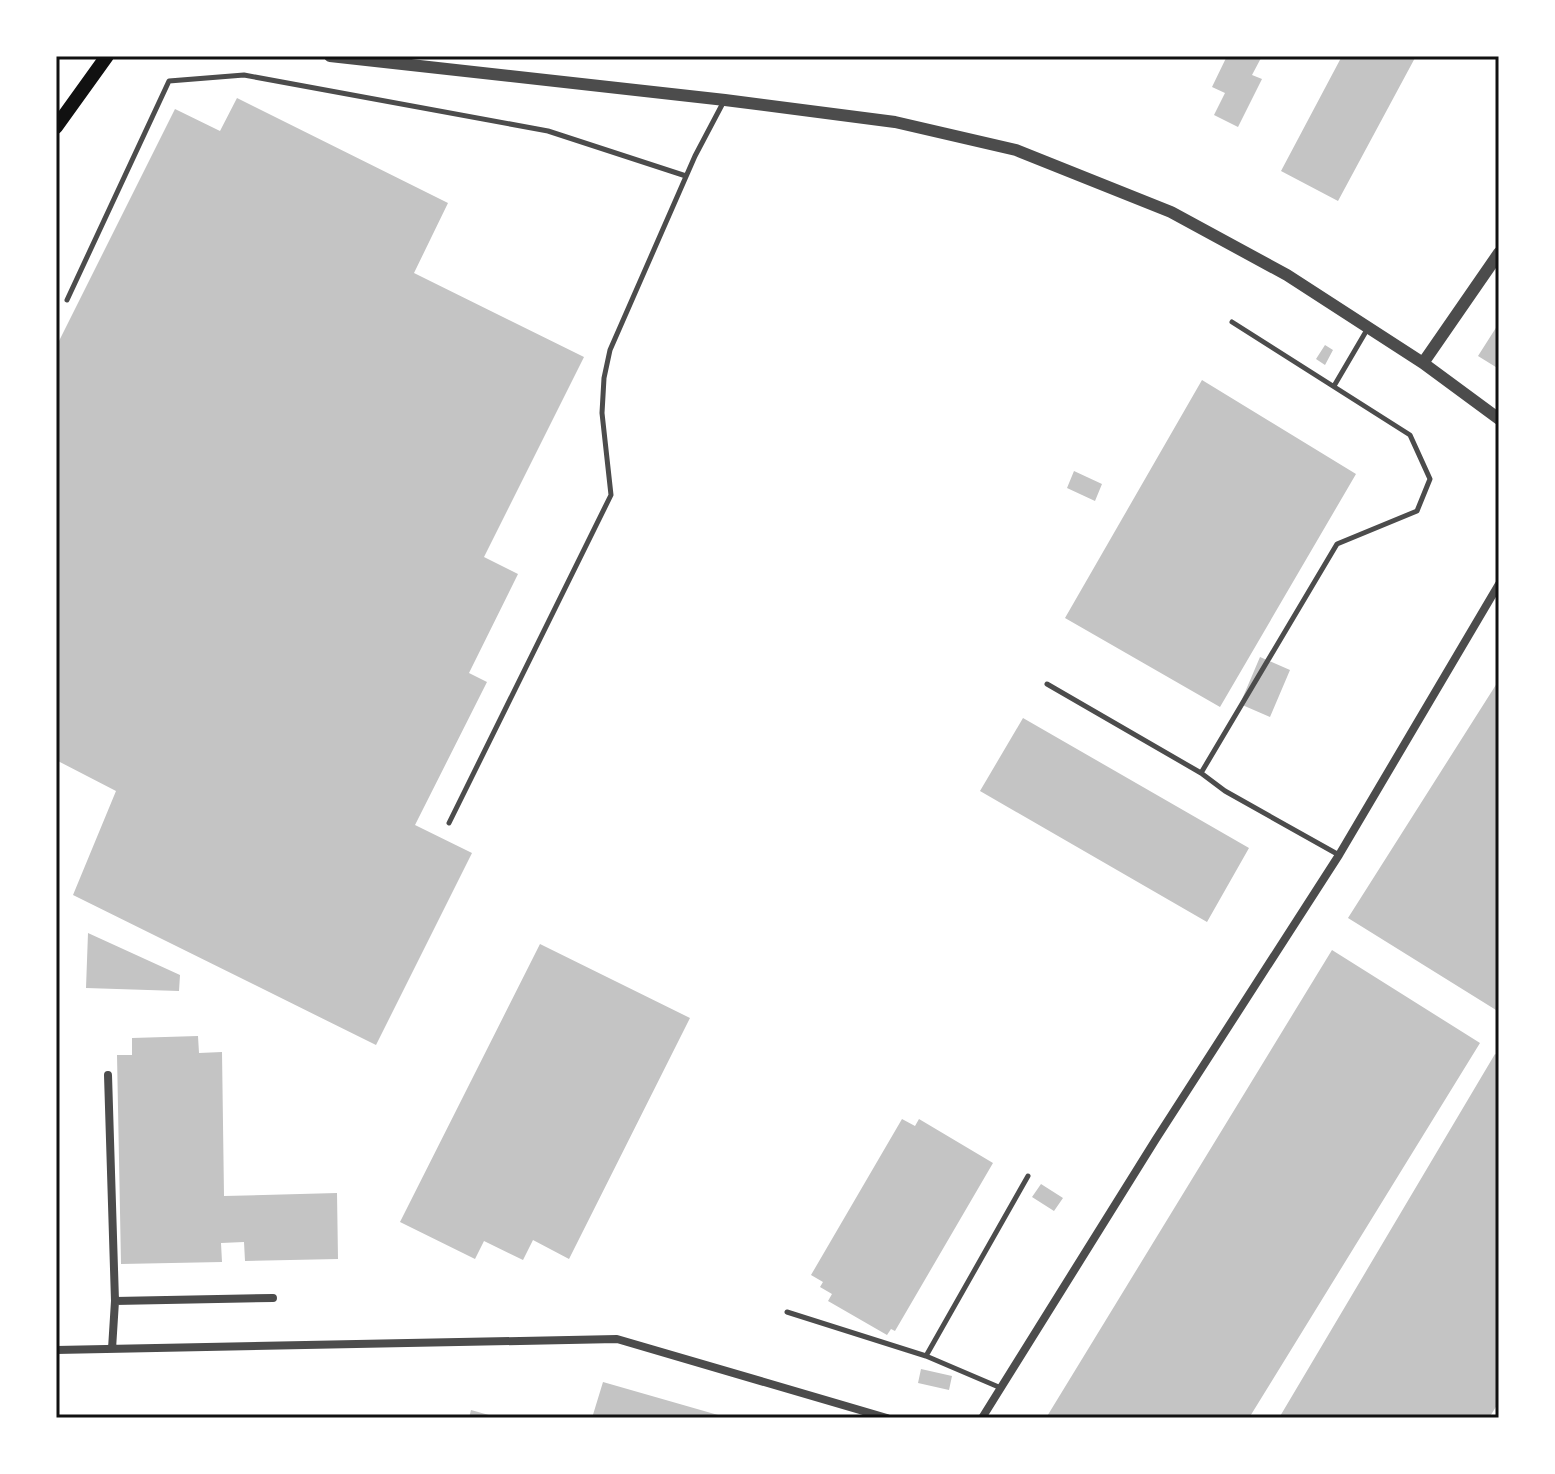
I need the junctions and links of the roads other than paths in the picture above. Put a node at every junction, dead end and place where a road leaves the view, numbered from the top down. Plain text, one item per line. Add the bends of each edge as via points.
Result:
1 (107, 56) edge
2 (330, 56) edge
3 (725, 100) junction
4 (56, 127) edge
5 (686, 176) junction
6 (1499, 253) edge
7 (67, 300) dead end
8 (1232, 322) dead end
9 (1368, 327) junction
10 (1423, 363) junction
11 (1334, 386) junction
12 (1499, 419) edge
13 (1499, 584) edge
14 (1047, 684) dead end
15 (1201, 773) junction
16 (449, 823) dead end
17 (1339, 855) junction
18 (108, 1075) dead end
19 (1028, 1176) dead end
20 (273, 1298) dead end
21 (115, 1301) junction
22 (787, 1312) dead end
23 (112, 1349) junction
24 (56, 1350) edge
25 (926, 1356) junction
26 (1001, 1388) junction
27 (887, 1418) edge
28 (982, 1418) edge

1 - 4 main road
2 - 3 street
3 - 5 lane
3 - 9 street via 895,122 1016,150 1171,212 1287,275
5 - 7 lane via 548,131 244,75 169,81
5 - 16 lane via 610,350 602,413 611,495
6 - 10 street
8 - 11 lane
9 - 10 street
9 - 11 lane
10 - 12 street
11 - 15 lane via 1410,435 1430,479 1417,511 1337,544
13 - 17 street
14 - 15 lane
15 - 17 lane
17 - 26 street
18 - 21 street
19 - 25 lane
20 - 21 street
21 - 23 street
22 - 25 lane
23 - 24 street
23 - 27 street via 617,1339
25 - 26 lane
26 - 28 street

